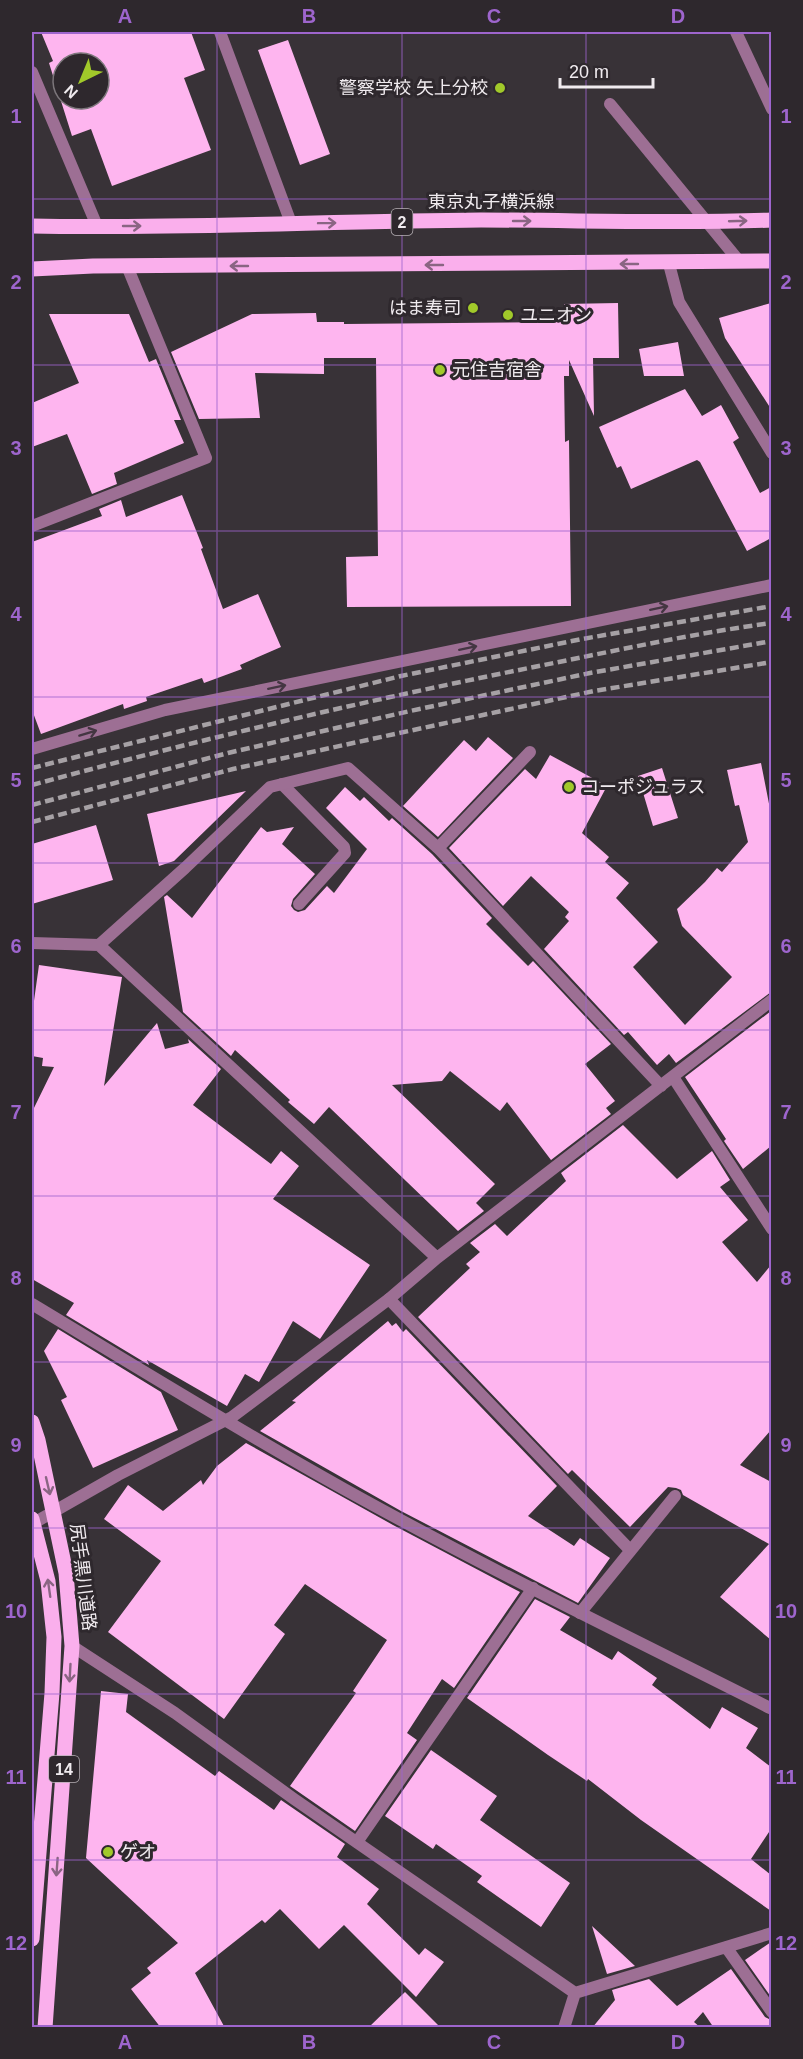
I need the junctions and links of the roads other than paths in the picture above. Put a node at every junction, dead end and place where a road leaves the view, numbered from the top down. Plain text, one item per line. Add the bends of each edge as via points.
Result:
1 (220, 32) edge
2 (736, 32) edge
3 (32, 72) edge
4 (610, 104) dead end
5 (771, 109) edge
6 (771, 220) edge
7 (291, 223) junction
8 (707, 223) junction
9 (32, 226) edge
10 (97, 226) junction
11 (739, 261) junction
12 (771, 261) edge
13 (669, 264) junction
14 (127, 266) junction
15 (32, 269) edge
16 (771, 453) edge
17 (32, 526) edge
18 (771, 585) edge
19 (32, 749) edge
20 (530, 752) dead end
21 (282, 784) junction
22 (438, 848) junction
23 (299, 904) dead end
24 (32, 943) edge
25 (99, 945) junction
26 (771, 1000) edge
27 (673, 1077) junction
28 (661, 1086) junction
29 (771, 1229) edge
30 (437, 1258) junction
31 (389, 1299) junction
32 (32, 1304) edge
33 (225, 1420) junction
34 (32, 1422) edge
35 (675, 1496) dead end
36 (54, 1511) junction
37 (32, 1522) edge
38 (630, 1550) junction
39 (533, 1588) junction
40 (580, 1613) junction
41 (72, 1646) junction
42 (771, 1709) edge
43 (357, 1842) junction
44 (771, 1933) edge
45 (32, 1939) edge
46 (726, 1947) junction
47 (575, 1993) junction
48 (771, 2012) edge
49 (45, 2028) edge
50 (564, 2028) edge

1 - 7 street
2 - 5 street
3 - 10 street
4 - 8 street
8 -> 6 main road, 東京丸子横浜線 / 2
7 -> 8 main road, 東京丸子横浜線 / 2
10 -> 7 main road, 東京丸子横浜線 / 2
8 - 11 street
9 - 10 main road, 東京丸子横浜線 / 2
11 - 12 main road
11 - 13 main road
13 -> 14 main road
13 - 16 street via 679,302
14 - 15 main road
14 - 17 street via 206,458
19 -> 18 street via 165,710
20 - 22 street
21 - 22 street via 348,768
21 - 23 street via 344,847 345,853
21 - 25 street via 270,787
22 - 28 street
24 - 25 street
25 - 30 street
26 - 27 street
27 - 28 street
27 - 29 street
28 - 30 street
30 - 31 street
31 - 33 street
31 - 38 street
32 - 33 street
33 - 36 street
33 - 39 street via 344,1489
34 -> 36 main road, 尻手黒川道路 / 14
35 - 38 street
36 - 37 street
36 - 41 main road, 尻手黒川道路 / 14 via 66,1573
45 -> 37 main road, 尻手黒川道路 / 14 via 54,1637 48,1581
38 - 40 street
39 - 40 street
39 - 43 street
40 - 42 street
41 - 43 street via 175,1713
41 -> 49 main road, 尻手黒川道路 / 14
43 - 47 street
44 - 46 street
46 - 47 street
46 - 48 street
47 - 50 street

